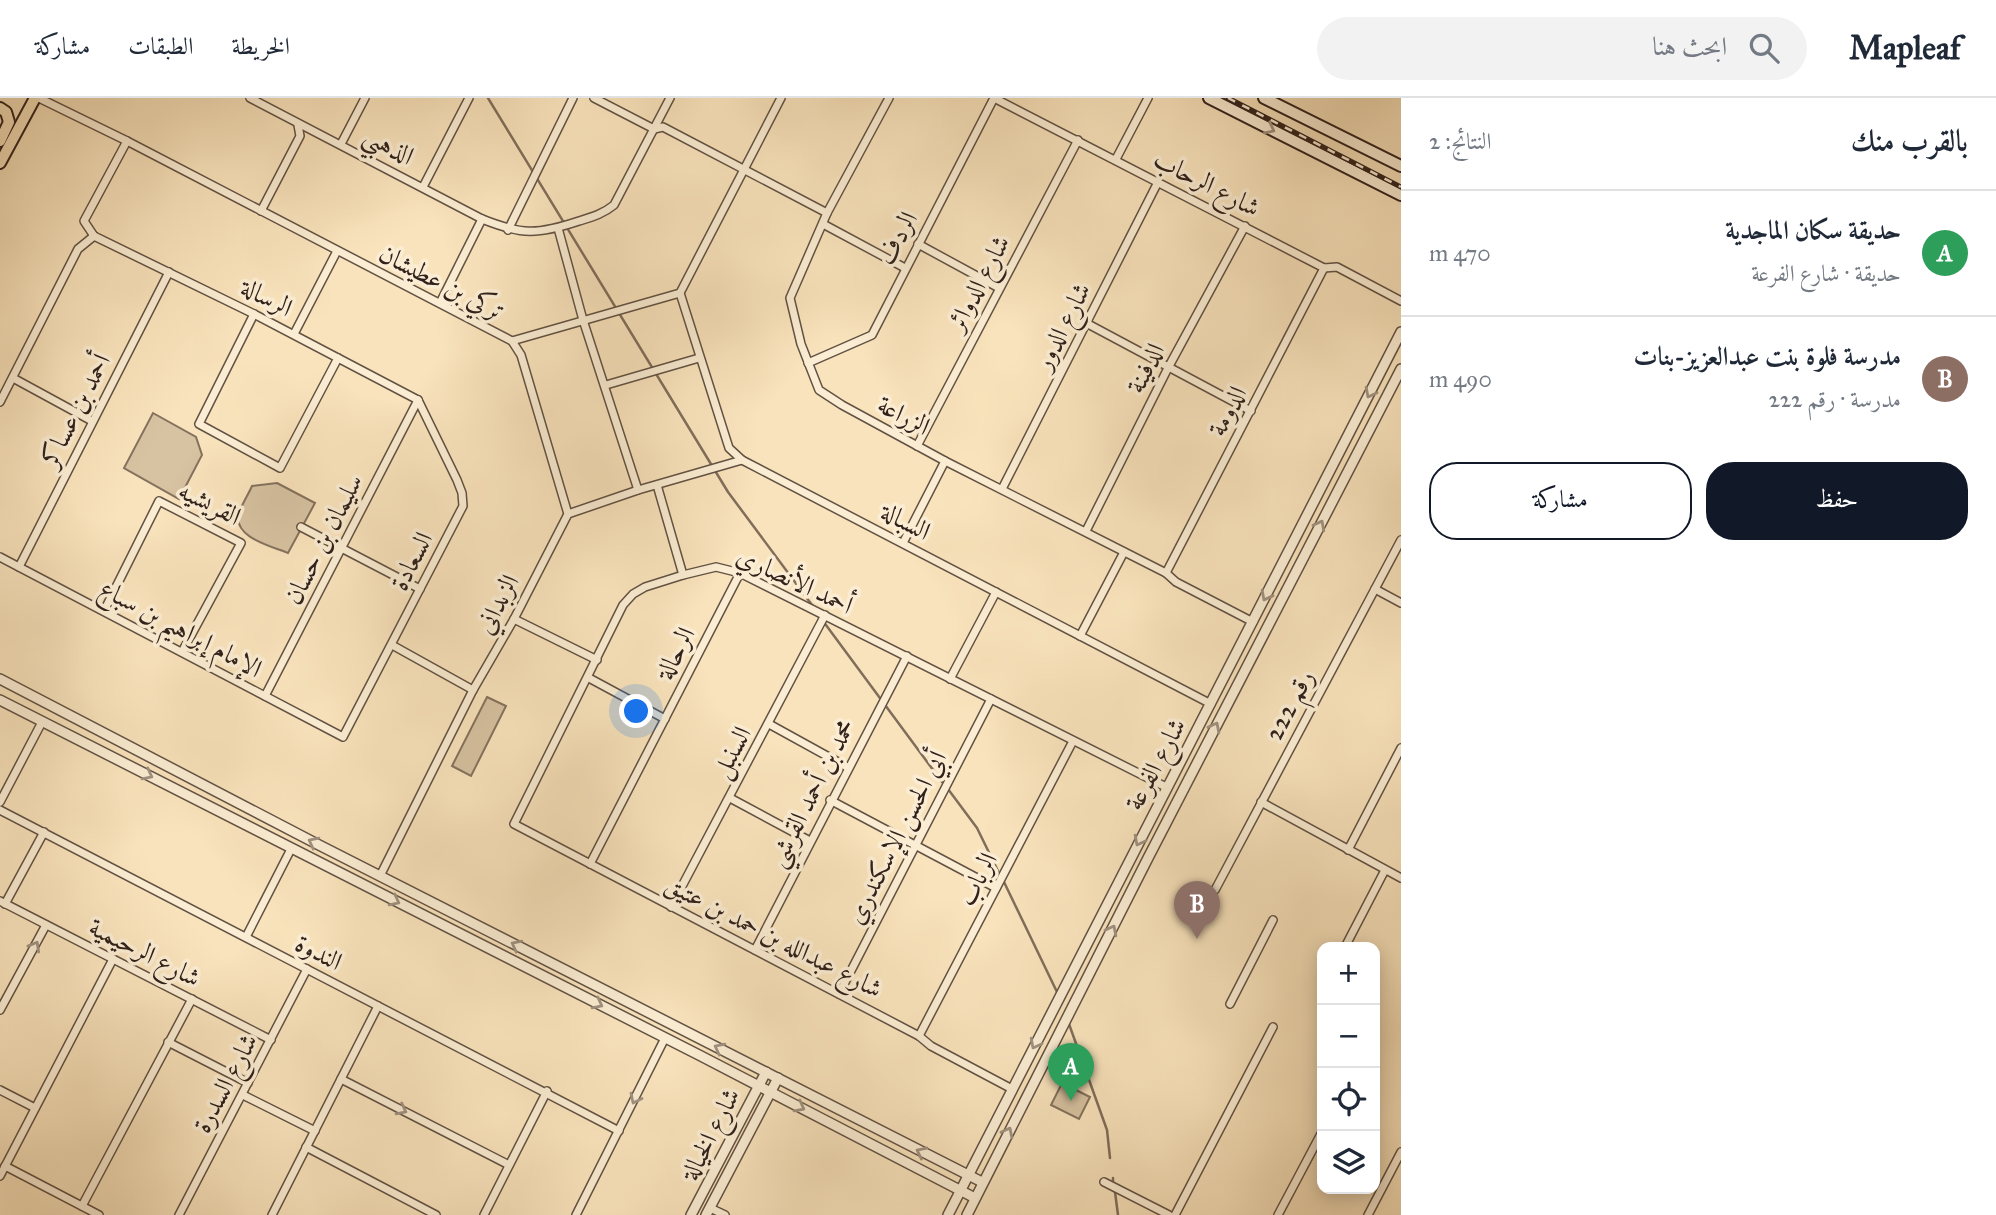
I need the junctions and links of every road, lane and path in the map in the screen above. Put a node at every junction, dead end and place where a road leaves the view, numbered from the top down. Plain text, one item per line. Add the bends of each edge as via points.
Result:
1 (37, 98) edge
2 (250, 98) edge
3 (365, 98) edge
4 (469, 98) edge
5 (573, 98) edge
6 (594, 98) edge
7 (670, 98) edge
8 (780, 98) edge
9 (890, 98) edge
10 (994, 98) edge
11 (1148, 98) edge
12 (1209, 98) edge
13 (1264, 98) edge
14 (260, 100) edge
15 (0, 108) edge
16 (298, 125) junction
17 (654, 129) junction
18 (1078, 140) junction
19 (0, 141) edge
20 (127, 141) junction
21 (341, 144) junction
22 (1116, 159) junction
23 (0, 163) edge
24 (1401, 166) edge
25 (744, 169) junction
26 (1158, 182) junction
27 (423, 187) junction
28 (1401, 195) edge
29 (261, 211) junction
30 (827, 213) junction
31 (481, 219) junction
32 (822, 224) junction
33 (1245, 226) junction
34 (558, 228) junction
35 (508, 230) junction
36 (94, 236) junction
37 (918, 244) junction
38 (337, 251) junction
39 (905, 268) junction
40 (1324, 268) junction
41 (169, 272) junction
42 (999, 288) junction
43 (680, 293) junction
44 (1401, 301) edge
45 (440, 303) junction
46 (254, 314) junction
47 (583, 320) junction
48 (1088, 324) junction
49 (1401, 332) edge
50 (294, 334) junction
51 (512, 341) junction
52 (338, 358) junction
53 (699, 358) junction
54 (807, 363) junction
55 (1168, 368) junction
56 (1401, 369) edge
57 (13, 378) junction
58 (606, 385) junction
59 (418, 400) junction
60 (0, 402) edge
61 (1251, 411) junction
62 (92, 421) junction
63 (917, 446) junction
64 (742, 460) junction
65 (946, 461) junction
66 (657, 485) junction
67 (1002, 489) junction
68 (638, 490) junction
69 (568, 514) junction
70 (301, 527) dead end
71 (1086, 531) junction
72 (1401, 540) edge
73 (903, 543) junction
74 (342, 548) junction
75 (1124, 552) junction
76 (0, 557) edge
77 (19, 567) junction
78 (740, 572) junction
79 (1166, 573) junction
80 (683, 575) junction
81 (420, 589) junction
82 (1375, 589) junction
83 (996, 592) junction
84 (1401, 603) edge
85 (104, 611) junction
86 (825, 615) junction
87 (514, 619) junction
88 (1253, 622) junction
89 (1080, 636) junction
90 (391, 645) junction
91 (182, 652) junction
92 (907, 656) junction
93 (597, 660) junction
94 (589, 678) junction
95 (950, 678) junction
96 (0, 679) edge
97 (473, 690) junction
98 (265, 696) junction
99 (990, 699) junction
100 (0, 700) edge
101 (1211, 704) junction
102 (665, 719) junction
103 (42, 722) junction
104 (769, 724) junction
105 (107, 734) junction
106 (343, 737) joint
107 (1073, 741) junction
108 (128, 744) junction
109 (1401, 748) edge
110 (97, 749) junction
111 (120, 761) junction
112 (847, 767) junction
113 (1166, 787) junction
114 (730, 798) junction
115 (830, 800) junction
116 (0, 802) edge
117 (1261, 803) junction
118 (0, 810) edge
119 (514, 824) joint
120 (44, 832) junction
121 (810, 841) junction
122 (914, 845) junction
123 (291, 849) junction
124 (1348, 850) junction
125 (590, 864) junction
126 (1385, 870) junction
127 (380, 876) junction
128 (1401, 878) edge
129 (996, 888) junction
130 (1215, 890) dead end
131 (3, 902) edge
132 (671, 908) junction
133 (1273, 920) dead end
134 (46, 925) junction
135 (246, 937) junction
136 (1348, 942) edge
137 (755, 950) junction
138 (113, 959) junction
139 (307, 969) junction
140 (0, 989) edge
141 (8, 993) junction
142 (839, 994) junction
143 (192, 999) junction
144 (1230, 1004) dead end
145 (378, 1006) junction
146 (0, 1010) edge
147 (1273, 1027) dead end
148 (919, 1036) junction
149 (665, 1038) junction
150 (271, 1041) junction
151 (168, 1042) junction
152 (766, 1072) junction
153 (778, 1078) junction
154 (341, 1079) junction
155 (248, 1083) junction
156 (759, 1085) junction
157 (1012, 1089) junction
158 (0, 1090) edge
159 (547, 1091) junction
160 (771, 1092) junction
161 (243, 1095) junction
162 (748, 1106) junction
163 (35, 1108) junction
164 (758, 1116) junction
165 (619, 1130) junction
166 (315, 1131) junction
167 (1317, 1141) edge
168 (306, 1147) junction
169 (1401, 1152) edge
170 (942, 1162) junction
171 (509, 1165) junction
172 (5, 1166) junction
173 (968, 1175) junction
174 (0, 1177) edge
175 (936, 1179) junction
176 (982, 1182) junction
177 (1104, 1182) dead end
178 (960, 1191) junction
179 (975, 1198) junction
180 (82, 1206) junction
181 (708, 1211) edge
182 (1175, 1214) edge
183 (99, 1215) edge
184 (179, 1215) edge
185 (272, 1215) edge
186 (436, 1215) edge
187 (484, 1215) edge
188 (576, 1215) edge
189 (691, 1215) edge
190 (725, 1215) edge
191 (948, 1215) edge
192 (967, 1215) edge
193 (1278, 1215) edge
194 (1368, 1215) edge

1 - 20 street, تركي بن عطيشان
1 - 23 main road
2 - 14 street, الذهبي
3 - 21 street
4 - 27 street
5 - 35 street
6 - 17 street
7 - 17 street
8 - 25 street
9 - 30 street, الزراعة
10 - 18 street, شارع الرحاب
10 - 37 street, الردف
11 - 22 street
12 -> 28 main road
13 - 24 main road
14 - 16 street, الذهبي
15 - 19 main road via 9,122
16 - 21 street, الذهبي
16 - 29 street via 300,136
17 - 25 street via 663,127
17 - 34 street via 614,205
18 - 22 street, شارع الرحاب
18 - 42 street, شارع الدوائر
20 - 29 street, تركي بن عطيشان
20 - 36 street via 84,221
21 - 27 street, الذهبي
22 - 26 street, شارع الرحاب
25 - 30 street
25 - 43 street
26 - 33 street, شارع الرحاب
26 - 48 street, شارع الدور
27 - 31 street, الذهبي
29 - 38 street, تركي بن عطيشان
30 - 32 street, الزراعة
31 - 35 street, الذهبي
31 - 45 street
32 - 39 street
32 - 54 street, الزراعة via 790,298
33 - 40 street, شارع الرحاب
33 - 55 street, الدفينة
34 - 35 street via 533,233
34 - 47 street
36 - 41 street, الرسالة
36 - 57 street via 78,249
37 - 39 street, الردف
37 - 42 street
38 - 45 street, تركي بن عطيشان
38 - 50 street
39 - 54 street, الردف via 872,335
40 - 44 street, شارع الرحاب via 1337,267
40 - 61 street, الدومة
41 - 46 street, الرسالة
41 - 62 street, أحمد بن عساكر
42 - 63 street, شارع الدوائر
43 - 47 street, تركي بن عطيشان
43 - 53 street, السبالة
45 - 51 street, تركي بن عطيشان
46 - 50 street, الرسالة
46 - 52 street via 199,424 280,468
47 - 51 street, تركي بن عطيشان
47 - 58 street
48 - 55 street
48 - 67 street, شارع الدور
49 -> 88 street, شارع الفرعة
50 - 52 street, الرسالة
51 - 69 street via 521,355
52 - 59 street, الرسالة
53 - 58 street
53 - 64 street, السبالة via 729,448
54 - 63 street, الزراعة via 819,390
55 - 61 street
55 - 71 street, الدفينة
176 -> 56 street, شارع الفرعة
57 - 60 street
57 - 62 street
58 - 68 street
59 - 74 street, سليمان بن حسان
59 - 81 street, السعادة via 457,480 463,506
61 - 79 street, الدومة
62 - 77 street, أحمد بن عساكر
63 - 65 street, الزراعة
64 - 66 street
64 - 73 street, السبالة
65 - 67 street, الزراعة
65 - 73 street
66 - 68 street
66 - 80 street
67 - 71 street, الزراعة
68 - 69 street
69 - 87 street, الزبداني
70 - 74 street
71 - 75 street, الزراعة
72 - 82 street, رقم 222
73 - 83 street, السبالة
74 - 81 street
74 - 98 street, سليمان بن حسان
75 - 79 street, الزراعة
75 - 89 street
76 - 77 street, الإمام إبراهيم بن سباع
77 - 85 street, الإمام إبراهيم بن سباع
78 - 80 street, أحمد الأنصاري via 716,567
78 - 86 street, أحمد الأنصاري
78 - 102 street, الرحالة
79 - 88 street, الزراعة
80 - 93 street, أحمد الأنصاري via 633,594
81 - 90 street, السعادة
82 - 84 street
82 - 117 street, رقم 222
83 - 89 street, السبالة
83 - 95 street
85 - 91 street, الإمام إبراهيم بن سباع
85 - 91 street, القريشيه via 159,501 241,542
86 - 92 street, أحمد الأنصاري
86 - 104 street, السنبل
87 - 93 street
87 - 97 street, الزبداني
88 - 101 street, شارع الفرعة
89 - 101 street, السبالة
90 - 97 street
90 - 106 street, السعادة
91 - 98 street, الإمام إبراهيم بن سباع
92 - 95 street, أحمد الأنصاري
92 - 112 street, محمد بن أحمد القرشي
93 - 94 street, أحمد الأنصاري
94 - 102 street
94 - 119 street, أحمد الأنصاري
95 - 99 street, أحمد الأنصاري
96 - 105 street
97 - 127 street, الزبداني
98 - 106 street, الإمام إبراهيم بن سباع
99 - 107 street, أحمد الأنصاري
99 - 122 street, أبي الحسن الإسكندري
100 - 103 street
101 - 113 street, شارع الفرعة
102 - 125 street, الرحالة
103 - 110 street
103 - 116 street
104 - 112 street
104 - 114 street, السنبل
105 - 108 street
105 - 110 street via 110,743
107 - 113 street, أحمد الأنصاري
107 - 129 street, الرباب
108 - 111 street via 119,752
127 -> 108 street
109 - 124 street
110 - 111 street
111 -> 123 street
112 - 115 street, محمد بن أحمد القرشي
113 -> 157 street, شارع الفرعة
114 - 121 street
114 - 132 street, السنبل
115 - 121 street, محمد بن أحمد القرشي
115 - 122 street
117 - 124 street
117 - 130 street, رقم 222
118 - 120 street, الندوة
119 - 125 street, شارع عبدالله بن حمد بن عتيق
120 - 131 street
120 - 135 street, الندوة
121 - 137 street, محمد بن أحمد القرشي
122 - 129 street
122 - 142 street, أبي الحسن الإسكندري
123 - 135 street
123 -> 149 street
124 - 126 street
125 - 132 street, شارع عبدالله بن حمد بن عتيق
126 - 128 street
126 - 136 street
152 -> 127 street
129 - 148 street, الرباب
131 - 134 street, شارع الرحيمية
132 - 137 street, شارع عبدالله بن حمد بن عتيق
133 - 144 street
134 - 138 street, شارع الرحيمية
141 -> 134 street
135 - 139 street, الندوة
137 - 142 street, شارع عبدالله بن حمد بن عتيق
138 - 143 street, شارع الرحيمية
138 - 163 street
139 - 145 street, الندوة
139 - 150 street, شارع السدرة
140 - 141 street
141 - 146 street
142 - 148 street, شارع عبدالله بن حمد بن عتيق
143 - 150 street, شارع الرحيمية
143 - 151 street
145 - 154 street
145 - 159 street, الندوة
147 - 182 street
148 - 157 street, شارع عبدالله بن حمد بن عتيق
149 - 156 street
149 -> 165 street
150 - 155 street, شارع السدرة
151 - 155 street
151 - 180 street
152 - 153 street
152 - 156 street, شارع الخيالة
153 - 160 street, شارع الخيالة
170 -> 153 street
154 - 166 street
154 -> 171 street
155 - 161 street, شارع السدرة
156 - 160 street
156 - 162 street, شارع الخيالة
157 - 173 street, شارع الفرعة
158 - 163 street
159 - 165 street, الندوة
159 - 171 street
160 - 164 street, شارع الخيالة
160 -> 175 street
161 - 166 street
161 - 184 street, شارع السدرة
162 - 164 street via 757,1106
162 - 189 street, شارع الخيالة
163 - 172 street
164 - 181 street, شارع الخيالة
165 - 188 street
166 - 168 street
167 - 193 street
168 - 185 street
168 - 186 street
169 - 194 street
170 - 173 street
170 - 175 street via 953,1180
171 - 187 street
172 - 174 street
172 - 180 street
173 - 176 street
173 - 178 street, شارع الفرعة
175 - 178 street
176 - 179 street, شارع الفرعة
177 - 182 street
178 - 179 street
178 - 191 street, شارع الفرعة
179 - 192 street, شارع الفرعة
180 - 183 street
181 - 190 street

